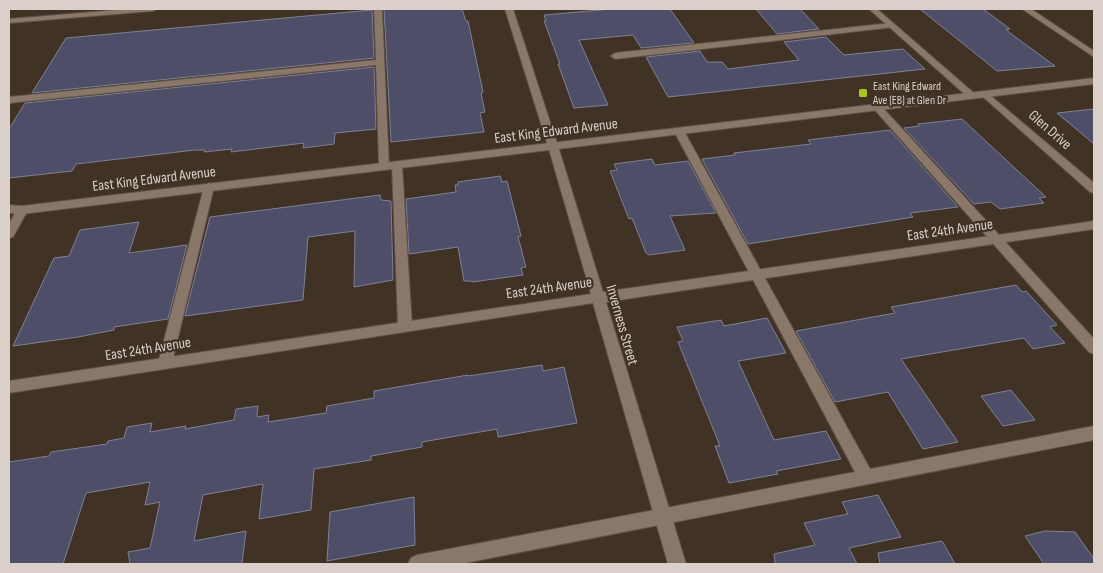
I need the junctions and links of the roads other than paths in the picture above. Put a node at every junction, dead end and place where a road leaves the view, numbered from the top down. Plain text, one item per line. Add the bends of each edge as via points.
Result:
1 (153, 9) edge
2 (378, 9) edge
3 (509, 9) edge
4 (873, 9) edge
5 (1026, 9) edge
6 (9, 21) edge
7 (891, 25) junction
8 (1094, 55) edge
9 (615, 56) dead end
10 (380, 62) junction
11 (1094, 81) edge
12 (985, 94) junction
13 (972, 96) junction
14 (9, 100) edge
15 (877, 107) junction
16 (679, 131) junction
17 (553, 146) junction
18 (397, 165) junction
19 (384, 166) junction
20 (209, 187) junction
21 (1094, 189) edge
22 (9, 209) edge
23 (22, 210) junction
24 (9, 215) edge
25 (1094, 225) edge
26 (9, 234) edge
27 (997, 240) junction
28 (756, 274) junction
29 (597, 298) junction
30 (405, 326) junction
31 (1094, 348) edge
32 (165, 363) junction
33 (9, 387) edge
34 (1094, 434) edge
35 (866, 477) junction
36 (662, 516) junction
37 (446, 561) edge
38 (417, 564) edge
39 (677, 564) edge

1 - 6 street
2 - 10 street
3 - 17 street, Inverness Street
4 - 7 street
5 - 8 street
7 - 9 street
7 - 13 street
10 - 14 street
10 - 19 street
11 - 12 street, East King Edward Avenue
12 - 13 street, East King Edward Avenue
12 - 21 street, Glen Drive
13 - 15 street, East King Edward Avenue
15 - 16 street, East King Edward Avenue
15 - 27 street
16 - 17 street, East King Edward Avenue
16 - 28 street
17 - 18 street, East King Edward Avenue
17 - 29 street, Inverness Street
18 - 19 street, East King Edward Avenue
18 - 30 street
19 - 20 street, East King Edward Avenue
20 - 23 street, East King Edward Avenue
20 - 32 street
22 - 23 street, East King Edward Avenue
23 - 24 street, East King Edward Avenue
23 - 26 street
25 - 27 street, East 24th Avenue
27 - 28 street, East 24th Avenue
27 - 31 street
28 - 29 street, East 24th Avenue
28 - 35 street
29 - 30 street, East 24th Avenue
29 - 36 street, Inverness Street
30 - 32 street, East 24th Avenue
32 - 33 street, East 24th Avenue
34 - 35 street
35 - 36 street
36 - 37 street
36 - 39 street, Inverness Street
37 - 38 street

